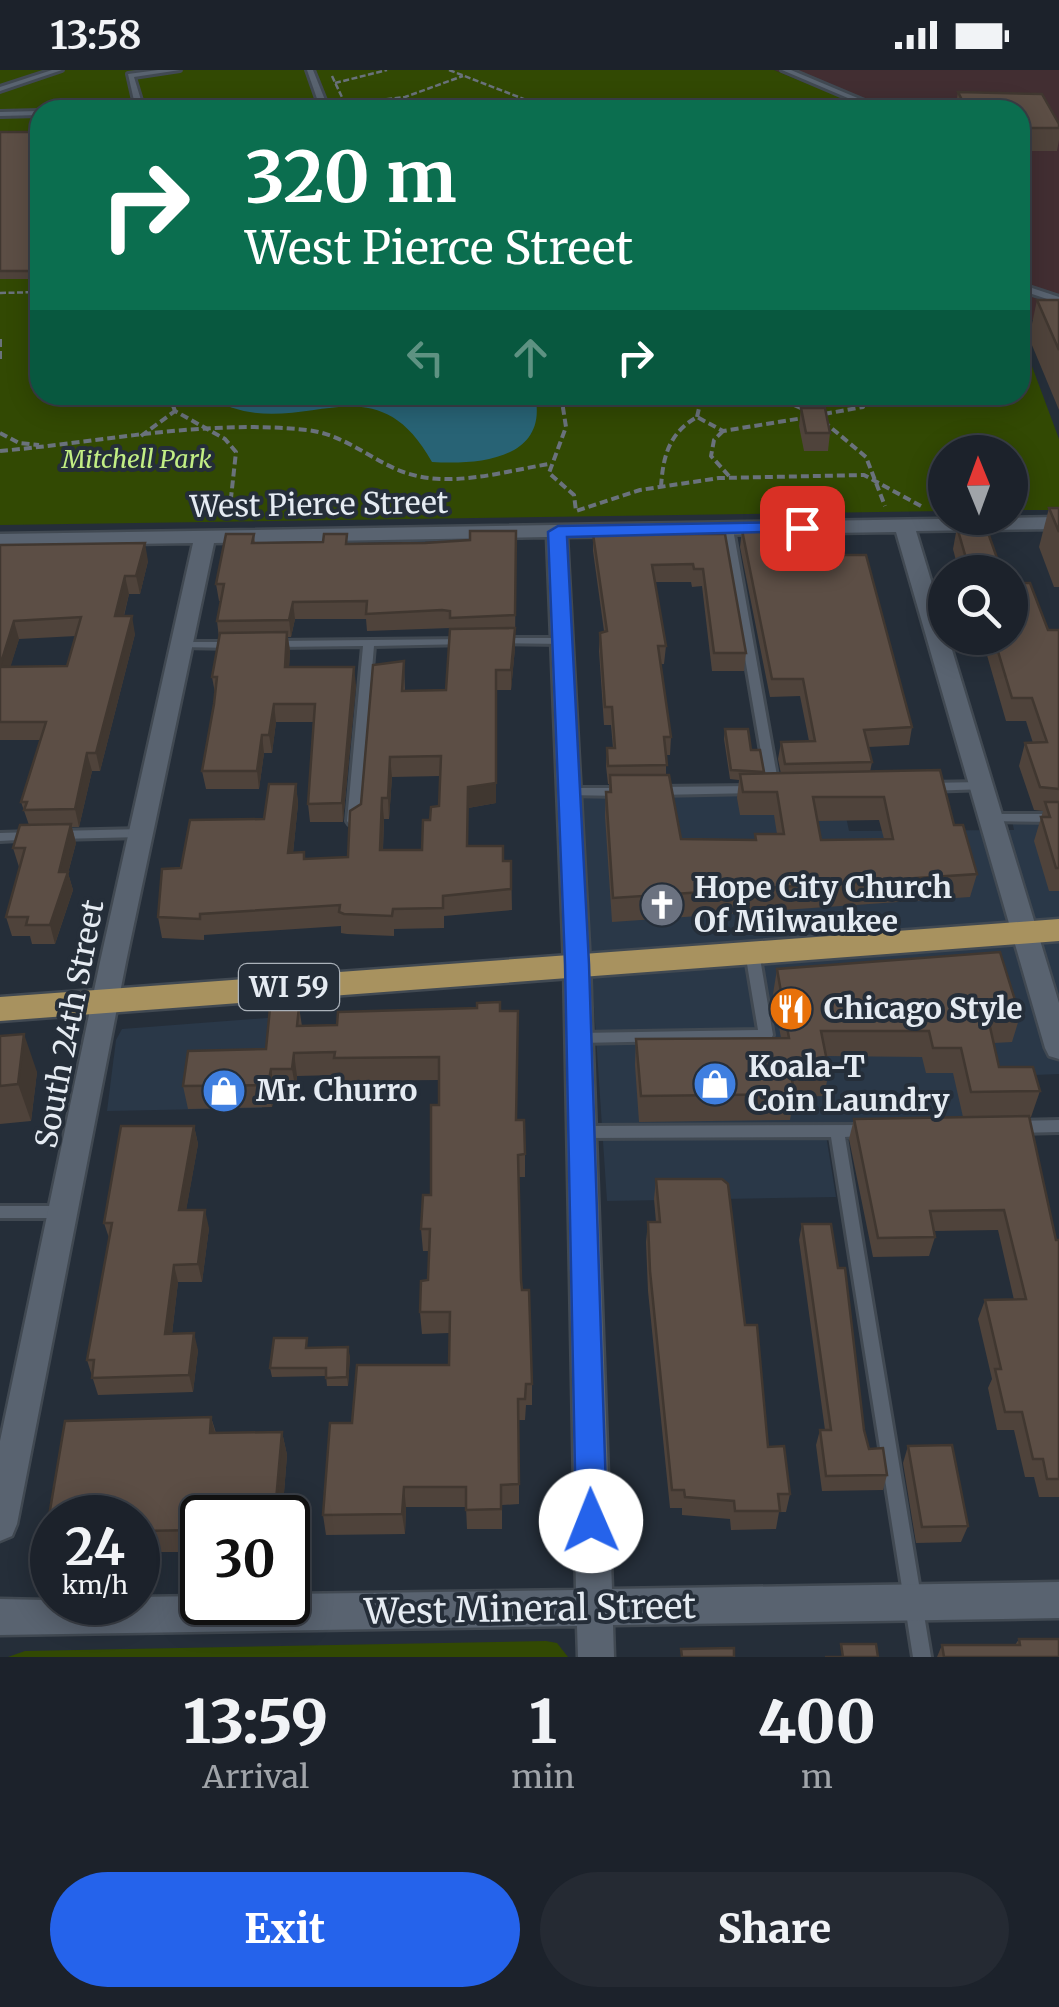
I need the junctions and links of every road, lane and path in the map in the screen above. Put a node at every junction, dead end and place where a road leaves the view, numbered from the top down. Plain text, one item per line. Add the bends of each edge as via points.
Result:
1 (59, 70) edge
2 (177, 70) edge
3 (310, 70) edge
4 (387, 70) edge
5 (449, 70) edge
6 (786, 70) edge
7 (332, 76) dead end
8 (463, 76) junction
9 (335, 83) junction
10 (0, 90) edge
11 (137, 100) edge
12 (320, 100) edge
13 (342, 100) edge
14 (379, 100) edge
15 (526, 100) edge
16 (858, 100) edge
17 (30, 113) edge
18 (0, 114) edge
19 (1030, 290) edge
20 (30, 293) edge
21 (1, 294) edge
22 (1059, 300) edge
23 (0, 339) edge
24 (0, 363) edge
25 (173, 405) edge
26 (563, 405) edge
27 (699, 405) edge
28 (794, 405) edge
29 (864, 405) edge
30 (175, 411) junction
31 (814, 414) junction
32 (696, 417) junction
33 (209, 430) junction
34 (723, 432) junction
35 (0, 433) edge
36 (139, 437) junction
37 (56, 447) junction
38 (0, 451) edge
39 (549, 464) junction
40 (730, 478) junction
41 (877, 481) junction
42 (661, 487) junction
43 (885, 506) dead end
44 (921, 506) dead end
45 (229, 516) dead end
46 (1059, 523) edge
47 (904, 526) junction
48 (728, 529) junction
49 (558, 532) junction
50 (205, 536) junction
51 (0, 540) edge
52 (562, 640) junction
53 (369, 643) junction
54 (260, 644) edge
55 (183, 645) junction
56 (241, 645) edge
57 (982, 786) junction
58 (912, 788) edge
59 (790, 789) edge
60 (774, 790) junction
61 (570, 792) junction
62 (992, 818) junction
63 (1059, 818) edge
64 (353, 824) edge
65 (144, 833) junction
66 (0, 837) edge
67 (1059, 930) edge
68 (1024, 932) junction
69 (752, 952) junction
70 (577, 964) junction
71 (106, 1000) junction
72 (0, 1009) edge
73 (579, 1038) junction
74 (1059, 1048) edge
75 (1059, 1126) edge
76 (1005, 1127) edge
77 (893, 1130) edge
78 (582, 1132) junction
79 (838, 1132) junction
80 (0, 1212) edge
81 (66, 1212) junction
82 (0, 1524) edge
83 (1059, 1600) edge
84 (912, 1602) junction
85 (594, 1608) junction
86 (0, 1617) edge
87 (596, 1657) edge
88 (922, 1657) edge

1 - 10 lane
2 - 11 lane via 130,75
3 - 12 lane
4 - 9 path
5 - 8 path
6 - 16 lane
7 - 9 path
8 - 14 path
8 - 15 path
9 - 13 path
17 - 18 lane
19 - 22 lane
20 - 21 path
23 - 24 path
25 - 30 path
26 - 39 path via 566,427
27 - 32 path
28 - 31 path
29 - 31 path
30 - 33 path
30 - 36 path
31 - 34 path
31 - 41 path via 866,457
32 - 34 path
32 - 42 path via 670,437
33 - 36 path
33 - 39 path via 335,436 409,474 442,479
33 - 45 path via 236,452
34 - 40 path via 711,456
35 - 37 path via 19,443
36 - 37 path
37 - 38 path
39 - 42 path via 549,473 574,494 576,511
40 - 41 path via 864,475
40 - 42 path
41 - 43 path
41 - 44 path
46 - 47 street, West Pierce Street
47 - 48 street, West Pierce Street
47 - 57 street
48 - 49 street, West Pierce Street
48 - 60 lane
49 - 50 street, West Pierce Street
49 - 52 street
50 - 51 street, West Pierce Street
50 - 55 street, South 24th Street
52 - 53 lane
52 - 61 street
53 - 54 lane
53 - 64 lane
55 - 56 lane
55 - 65 street, South 24th Street
57 - 58 lane
57 - 62 street
59 - 60 lane
60 - 61 lane
61 - 70 street
62 - 63 lane
62 - 68 street
65 - 66 lane
65 - 71 street, South 24th Street
67 - 68 main road, WI 59
68 - 69 main road, WI 59
68 - 74 street
69 - 70 main road, WI 59
69 - 73 lane via 766,1035
70 - 71 main road, WI 59
70 - 73 street
71 - 72 main road, WI 59
71 - 81 street, South 24th Street
73 - 78 street
75 - 76 lane
77 - 79 lane
78 - 79 lane
78 - 85 street
79 - 84 lane
80 - 81 lane
81 - 82 street, South 24th Street
83 - 84 street, West Mineral Street
84 - 85 street, West Mineral Street
84 - 88 lane
85 - 86 street, West Mineral Street
85 - 87 street

